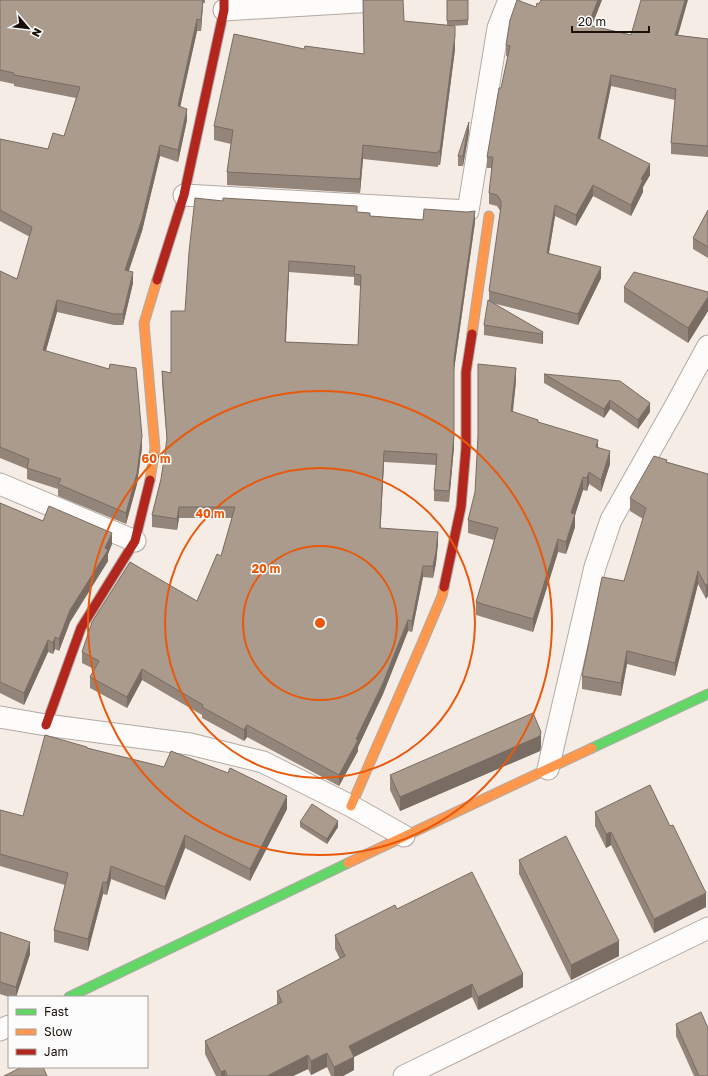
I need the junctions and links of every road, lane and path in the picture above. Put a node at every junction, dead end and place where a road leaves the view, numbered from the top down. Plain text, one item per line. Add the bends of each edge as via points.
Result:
1 (391, 0) edge
2 (509, 0) edge
3 (224, 5) edge
4 (184, 195) junction
5 (489, 216) dead end
6 (708, 346) edge
7 (0, 484) edge
8 (134, 541) junction
9 (708, 694) edge
10 (0, 717) edge
11 (46, 725) junction
12 (548, 768) junction
13 (351, 806) junction
14 (404, 836) junction
15 (708, 928) edge
16 (71, 996) edge
17 (404, 1076) edge

1 - 3 street
2 - 4 street via 498,28 468,211
3 - 4 street
4 - 8 street via 144,323 155,448 149,487
5 - 13 street via 466,372 466,448 461,507 442,596
6 - 12 street via 611,520 595,567
7 - 8 street
8 - 11 street via 80,628
9 - 12 street
10 - 11 street
11 - 13 street via 190,744 263,762
12 - 14 street
13 - 14 street
14 - 16 street
15 - 17 street

